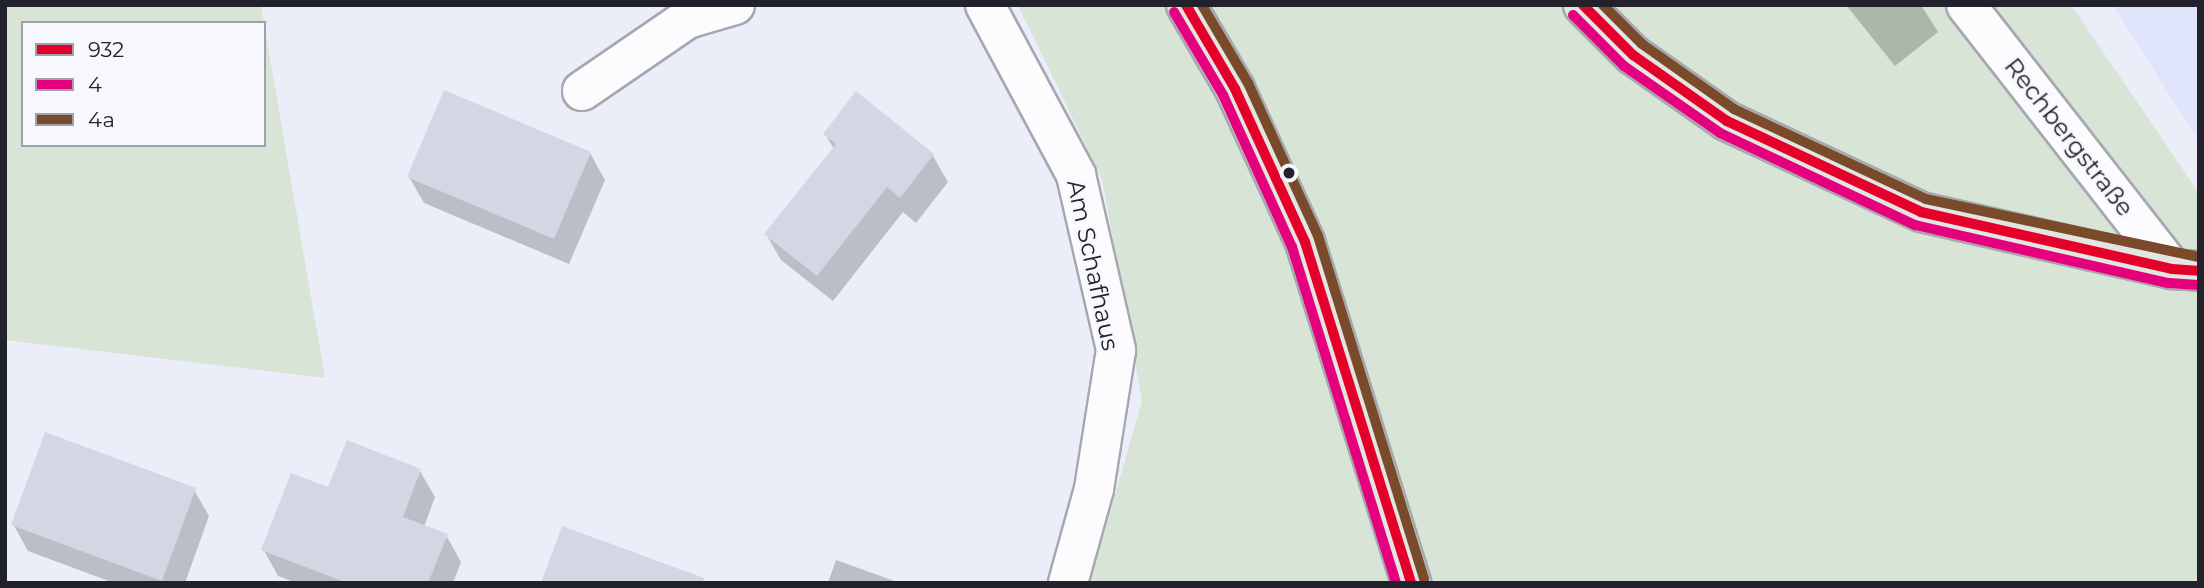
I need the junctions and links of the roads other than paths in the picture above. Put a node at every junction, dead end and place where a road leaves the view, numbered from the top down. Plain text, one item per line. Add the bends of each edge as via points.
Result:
1 (735, 5) edge
2 (985, 5) edge
3 (1186, 5) edge
4 (1583, 5) edge
5 (1966, 5) edge
6 (582, 91) dead end
7 (2185, 270) edge
8 (1408, 578) edge
9 (1068, 583) edge

1 - 6 street via 687,19
2 - 9 street, Am Schafhaus via 1076,175 1116,350 1094,489
3 - 8 main road via 1235,89 1305,242
4 - 7 main road, Rechbergstraße via 1633,55 1727,121 1921,212
5 - 7 street, Rechbergstraße

